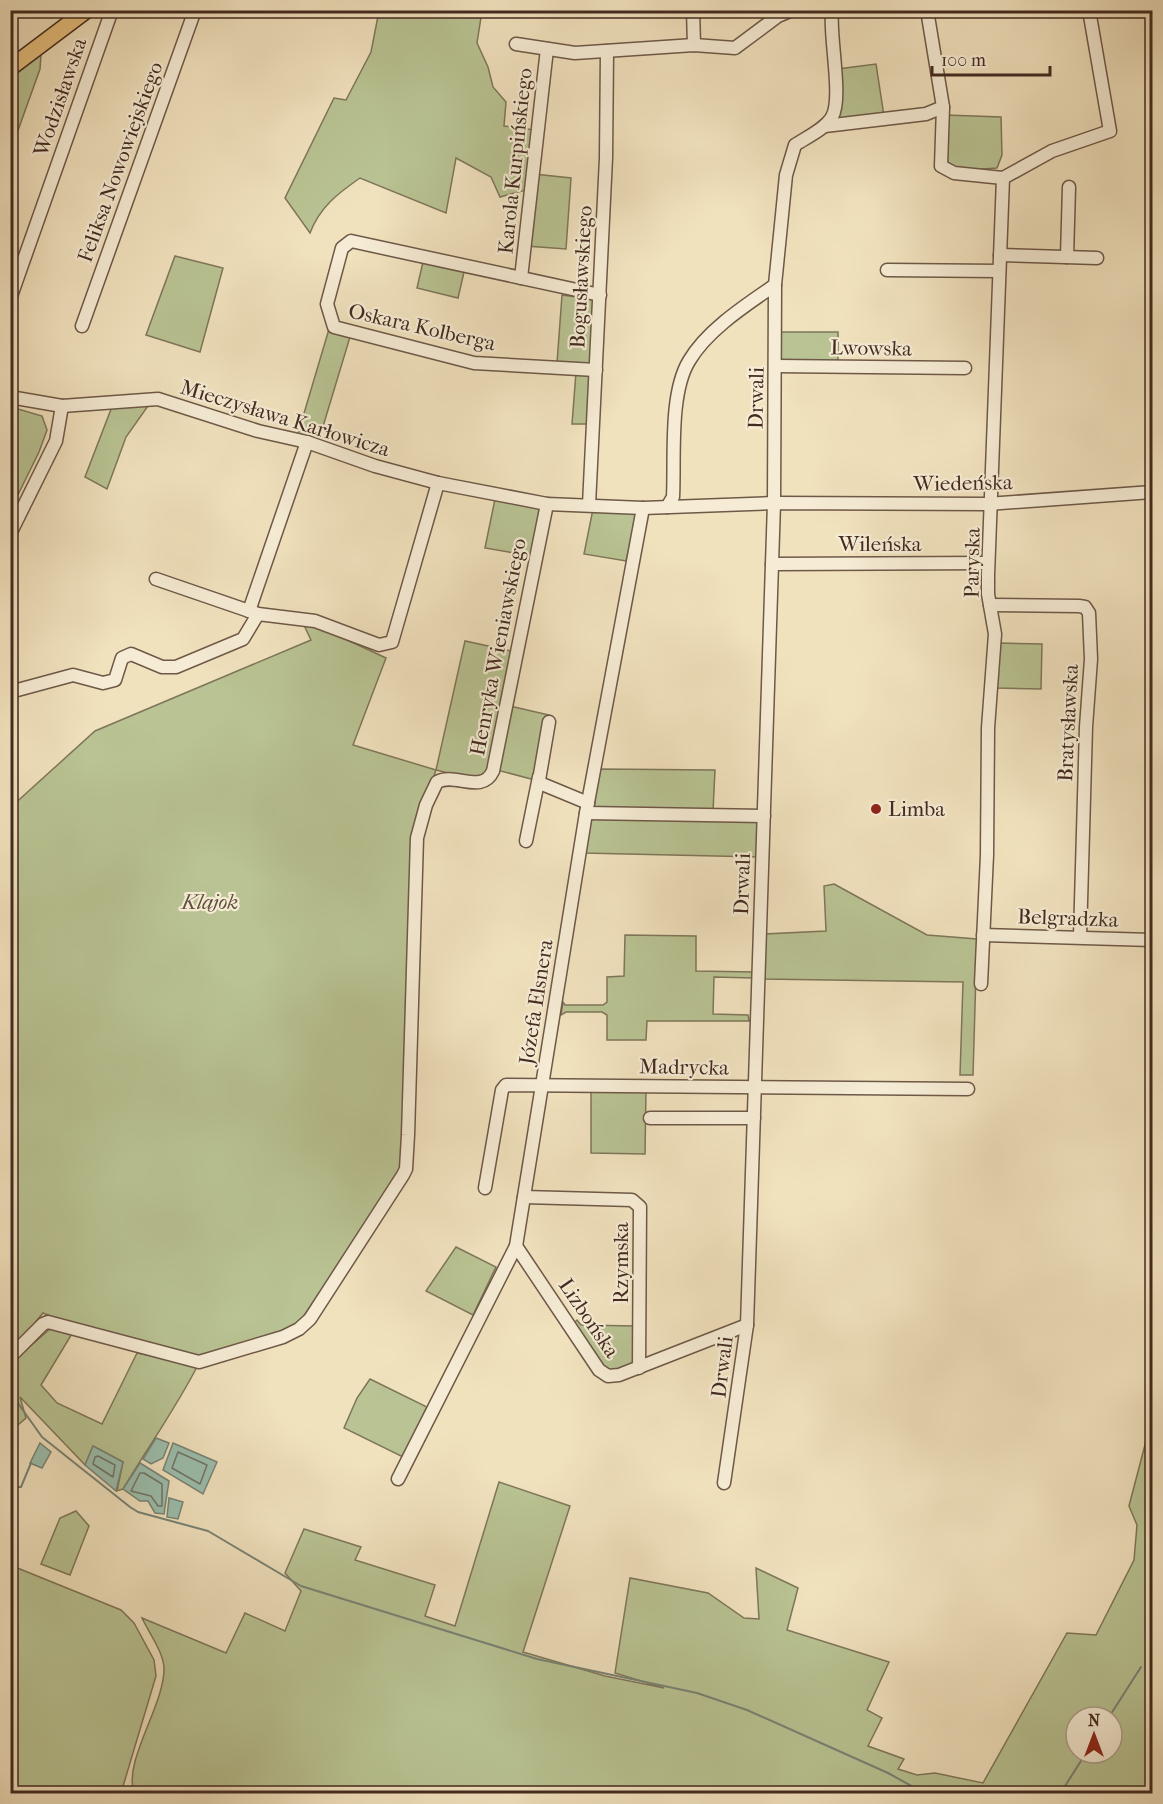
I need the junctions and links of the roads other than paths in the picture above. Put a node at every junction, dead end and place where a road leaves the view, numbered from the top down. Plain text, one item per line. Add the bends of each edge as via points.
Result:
1 (87, 10) edge
2 (112, 10) edge
3 (195, 10) edge
4 (693, 10) edge
5 (792, 10) edge
6 (832, 10) edge
7 (927, 10) edge
8 (1089, 10) edge
9 (516, 44) dead end
10 (694, 45) junction
11 (547, 49) junction
12 (607, 51) junction
13 (10, 68) edge
14 (943, 107) junction
15 (825, 126) junction
16 (1003, 178) junction
17 (1069, 187) dead end
18 (1000, 255) junction
19 (1067, 256) junction
20 (1097, 258) dead end
21 (887, 270) dead end
22 (999, 271) junction
23 (521, 278) junction
24 (775, 285) junction
25 (600, 295) junction
26 (10, 299) edge
27 (82, 326) dead end
28 (776, 366) junction
29 (965, 368) dead end
30 (596, 370) junction
31 (10, 397) edge
32 (62, 406) junction
33 (307, 442) junction
34 (438, 483) junction
35 (1152, 492) edge
36 (774, 503) junction
37 (547, 504) junction
38 (992, 504) junction
39 (589, 505) junction
40 (667, 507) junction
41 (644, 508) junction
42 (10, 534) edge
43 (988, 563) junction
44 (772, 564) junction
45 (156, 579) dead end
46 (990, 605) junction
47 (254, 613) junction
48 (10, 692) edge
49 (549, 722) dead end
50 (538, 777) junction
51 (587, 808) junction
52 (764, 816) junction
53 (526, 841) dead end
54 (983, 935) junction
55 (1080, 937) junction
56 (1152, 940) edge
57 (981, 984) dead end
58 (543, 1083) junction
59 (755, 1088) junction
60 (968, 1089) dead end
61 (650, 1118) dead end
62 (754, 1118) junction
63 (485, 1188) dead end
64 (524, 1197) junction
65 (516, 1246) junction
66 (747, 1325) junction
67 (10, 1357) edge
68 (639, 1368) junction
69 (398, 1479) dead end
70 (724, 1483) dead end

1 - 13 main road, Wodzisławska
2 - 26 street, Wodzisławska
3 - 27 street, Feliksa Nowowiejskiego
4 - 10 street
5 - 10 street via 735,48
6 - 15 street via 836,99 833,116
7 - 14 street
8 - 16 street via 1110,131 1052,151
9 - 11 street
10 - 12 street
11 - 12 street via 575,53
11 - 23 street, Karola Kurpińskiego
12 - 25 street, Bogusławskiego
14 - 15 street via 927,114
14 - 16 street via 941,166 954,173
15 - 24 street via 795,145 786,175
16 - 18 street, Paryska
17 - 19 street
18 - 19 street
18 - 22 street, Paryska
19 - 20 street
21 - 22 street
22 - 38 street, Paryska
23 - 25 street, Oskara Kolberga
23 - 30 street, Oskara Kolberga via 351,241 342,248 327,304 334,327 474,363
24 - 28 street, Drwali
24 - 40 street via 726,320 690,359 678,393 673,497
25 - 30 street, Bogusławskiego
28 - 29 street, Lwowska
28 - 36 street, Drwali
30 - 39 street, Bogusławskiego
31 - 32 street, Mieczysława Karłowicza
32 - 33 street, Mieczysława Karłowicza via 158,399 258,431
32 - 42 street via 56,441
33 - 34 street, Mieczysława Karłowicza
33 - 47 street
34 - 37 street, Mieczysława Karłowicza
34 - 47 street via 392,642 379,645 315,621
35 - 38 street, Wiedeńska
36 - 38 street, Wiedeńska
36 - 40 street, Wiedeńska
36 - 44 street, Drwali
37 - 39 street
37 - 67 street, Henryka Wieniawskiego via 493,771 478,783 448,778 437,782 417,838 408,1135 406,1169 398,1184 310,1319 299,1329 258,1346 199,1362 48,1322
38 - 43 street, Paryska
39 - 41 street
40 - 41 street
41 - 51 street, Józefa Elsnera
43 - 44 street, Wileńska
43 - 46 street, Paryska
44 - 52 street, Drwali
45 - 47 street
46 - 54 street, Paryska via 994,652 988,728
46 - 55 street, Bratysławska via 1079,606 1089,613
47 - 48 street via 243,639 176,667 162,667 131,654 122,658 115,680 103,683 73,675
49 - 50 street
50 - 51 street via 542,784
50 - 53 street
51 - 52 street
51 - 58 street, Józefa Elsnera
52 - 59 street, Drwali
54 - 55 street, Belgradzka
54 - 57 street, Paryska
55 - 56 street, Belgradzka
58 - 59 street, Madrycka
58 - 63 street, Madrycka via 503,1087
58 - 64 street, Józefa Elsnera
59 - 60 street, Madrycka
59 - 62 street, Drwali
61 - 62 street
62 - 66 street, Drwali
64 - 65 street, Józefa Elsnera
64 - 68 street, Rzymska via 632,1200 640,1208
65 - 68 street, Lizbońska via 601,1373 615,1377
65 - 69 street, Józefa Elsnera
66 - 68 street, Lizbońska
66 - 70 street, Drwali

